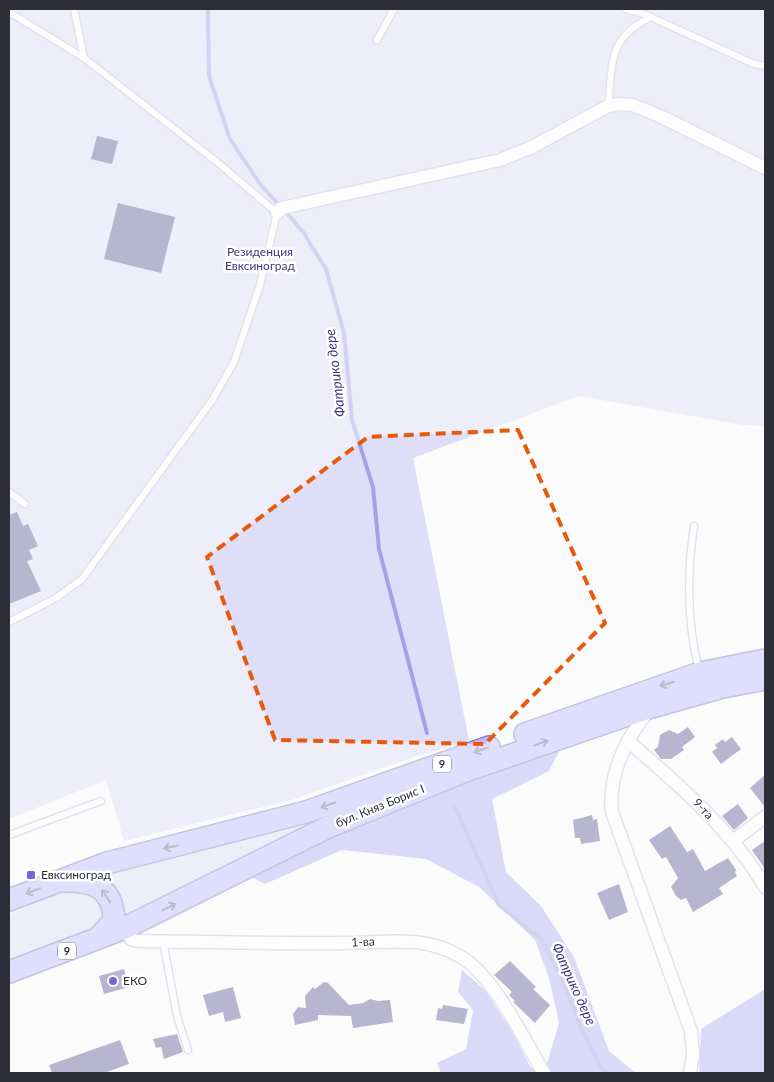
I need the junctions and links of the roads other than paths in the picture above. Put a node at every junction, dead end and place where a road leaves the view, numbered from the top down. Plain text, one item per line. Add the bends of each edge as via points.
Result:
1 (74, 9) edge
2 (394, 9) edge
3 (625, 9) edge
4 (9, 12) edge
5 (650, 18) junction
6 (377, 40) dead end
7 (84, 58) junction
8 (765, 66) edge
9 (608, 106) junction
10 (765, 168) edge
11 (277, 212) junction
12 (9, 492) edge
13 (25, 504) dead end
14 (694, 526) dead end
15 (9, 622) edge
16 (765, 660) edge
17 (700, 674) junction
18 (765, 679) edge
19 (651, 707) junction
20 (629, 742) junction
21 (101, 801) dead end
22 (765, 817) edge
23 (9, 835) edge
24 (733, 841) junction
25 (58, 882) junction
26 (765, 887) edge
27 (9, 900) edge
28 (125, 928) junction
29 (99, 938) junction
30 (163, 941) junction
31 (9, 972) edge
32 (188, 1050) dead end
33 (544, 1073) edge
34 (690, 1073) edge

1 - 7 lane
2 - 6 lane
3 - 5 lane
4 - 7 lane
5 - 8 lane
5 - 9 lane via 633,26 620,38 613,62
7 - 11 lane
9 - 10 street via 633,105
9 - 11 street via 532,147 500,160 282,208
11 - 15 lane via 260,285 234,362 213,398 82,579 56,598
12 - 13 lane
14 - 17 lane via 690,555 692,643
16 - 17 highway, бул. Княз Борис I / 9
17 -> 25 highway, бул. Княз Борис I / 9 via 306,812 107,863
18 - 19 highway, бул. Княз Борис I / 9
19 - 20 street
28 -> 19 highway, бул. Княз Борис I / 9 via 328,827 543,742
20 - 24 street, 9-та via 690,795
20 - 34 street via 611,785 612,812 691,1031 693,1055
21 - 23 lane
22 - 24 street
24 - 26 street, 9-та
25 -> 27 highway, бул. Княз Борис I / 9
29 -> 25 highway via 114,921 105,894 92,883
28 - 29 highway, бул. Княз Борис I / 9
28 - 30 street, 1-ва via 131,940
29 - 31 highway, бул. Княз Борис I / 9
30 - 32 lane via 177,1016
30 - 33 street, 1-ва via 344,943 410,940 434,945 462,957 482,975

